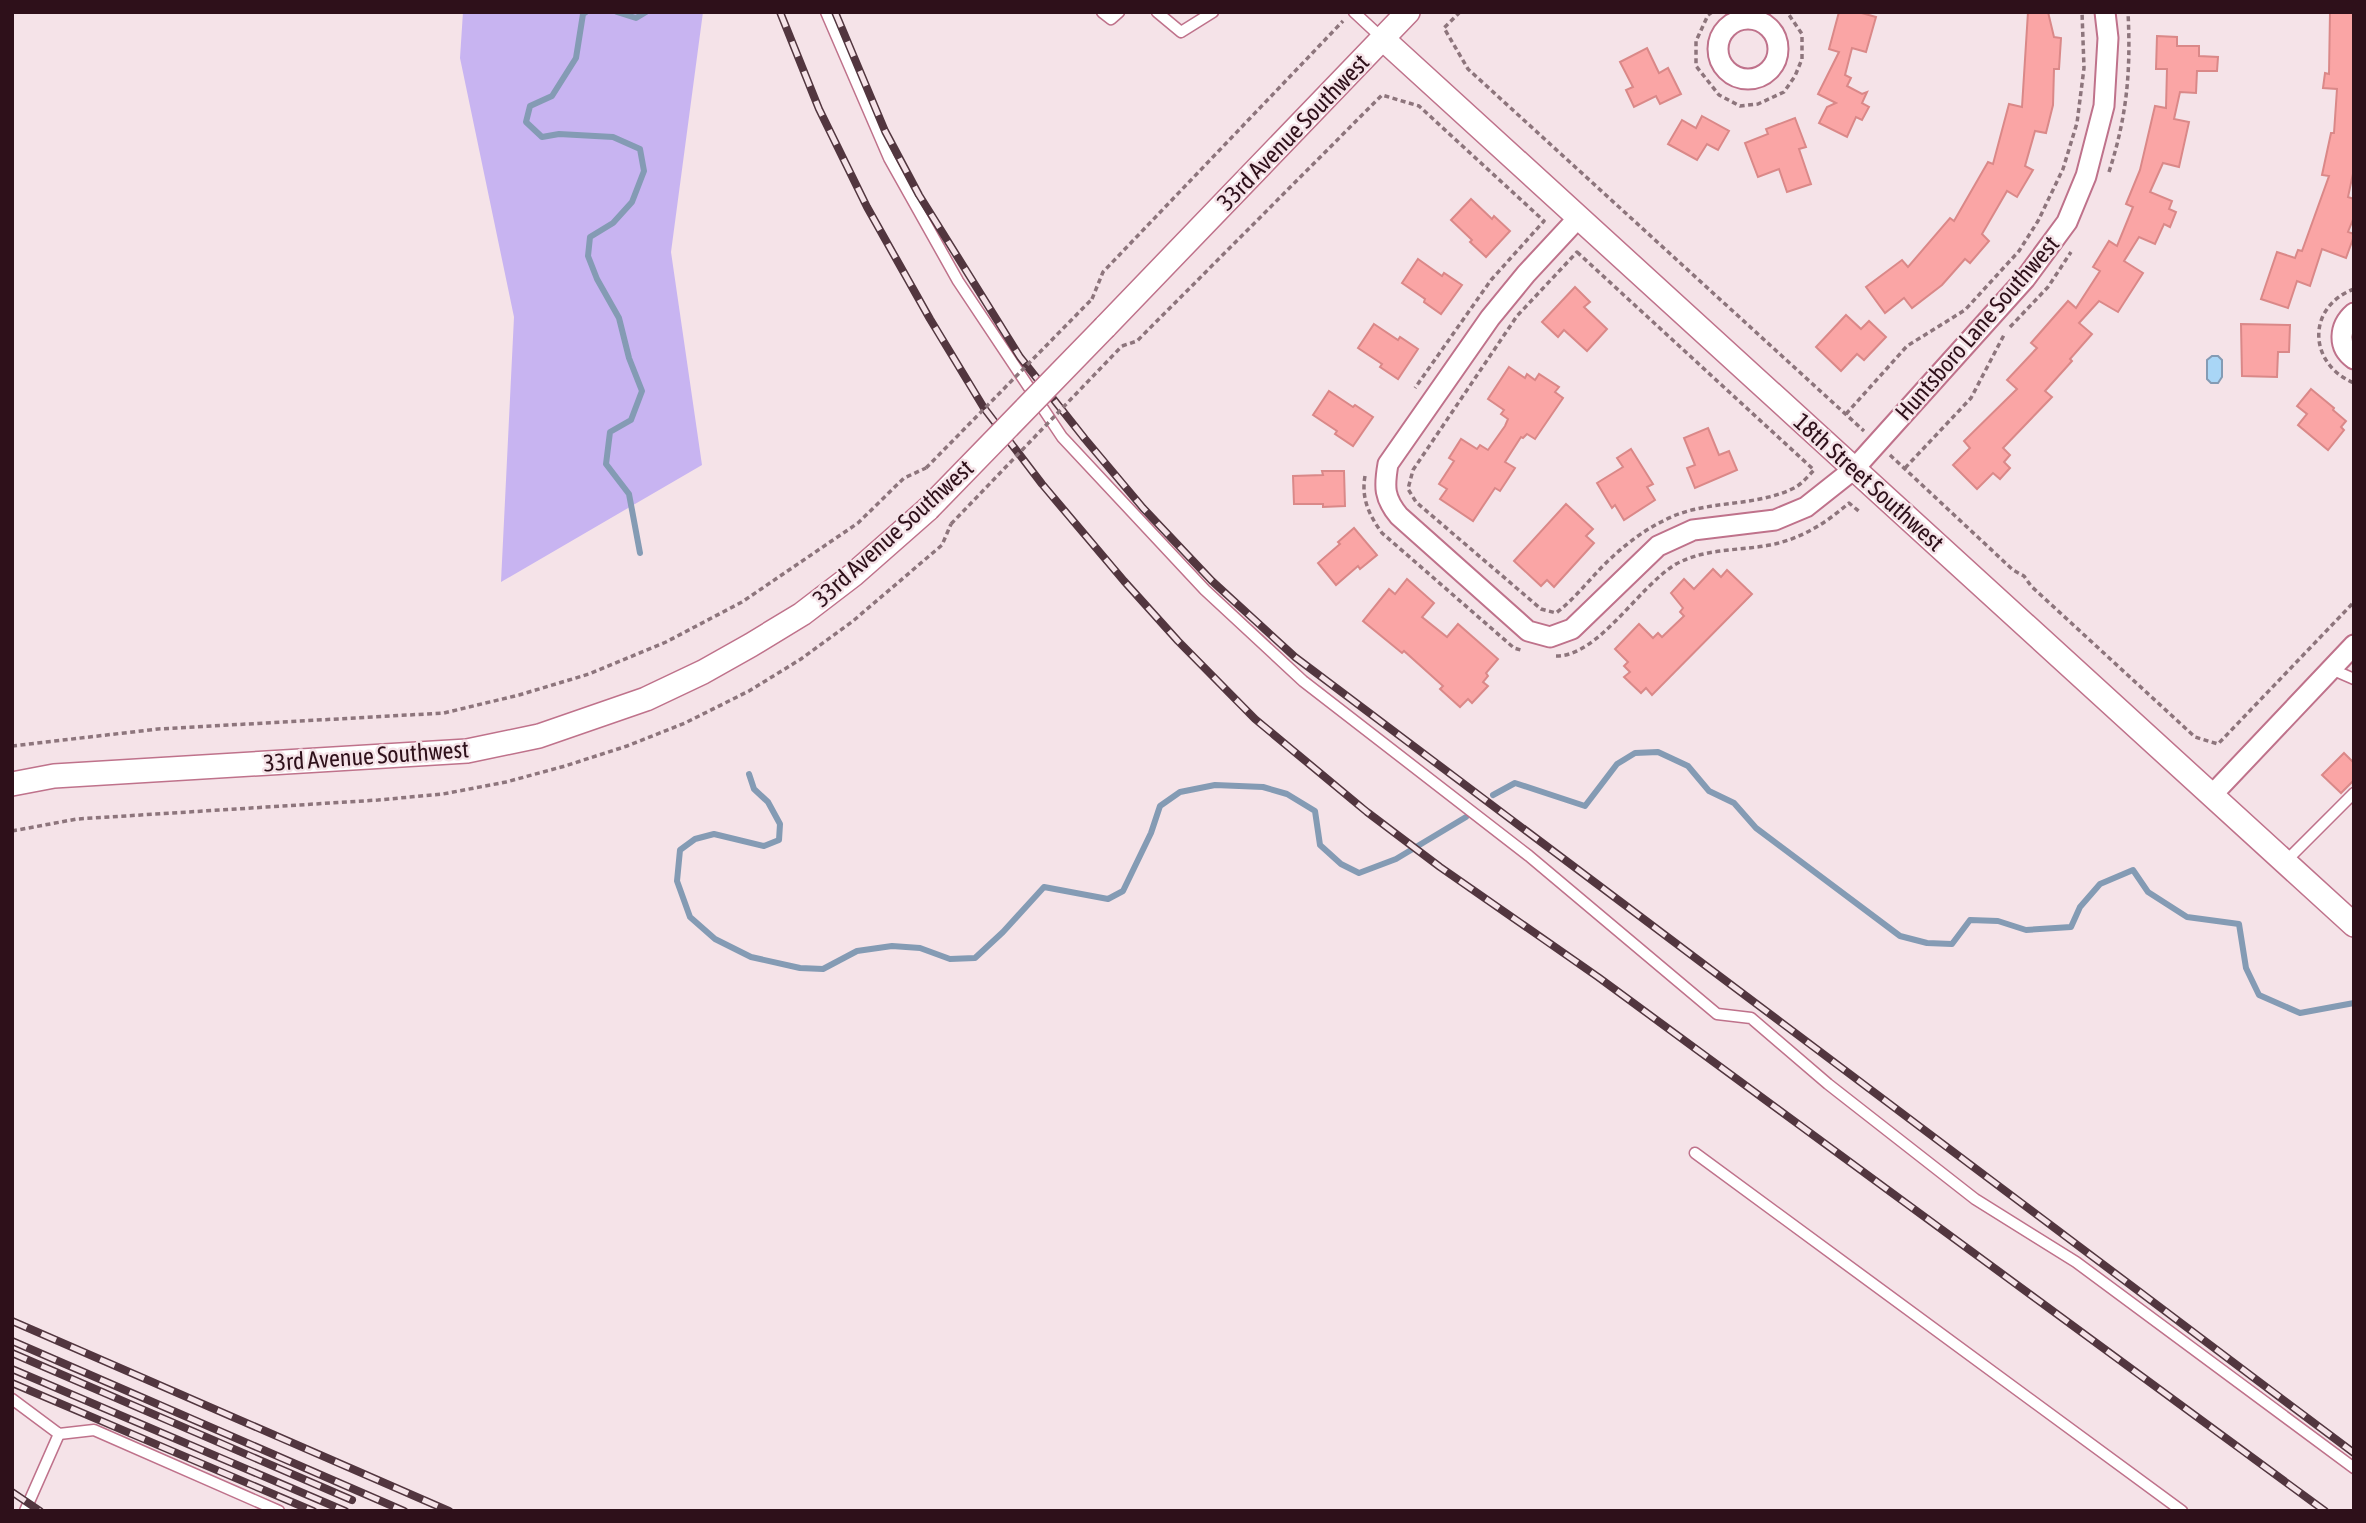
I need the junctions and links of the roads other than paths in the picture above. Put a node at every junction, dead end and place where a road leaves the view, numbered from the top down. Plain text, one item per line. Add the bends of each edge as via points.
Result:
1 (825, 12) edge
2 (1102, 12) edge
3 (1119, 12) edge
4 (1157, 12) edge
5 (1213, 12) edge
6 (1353, 12) edge
7 (1408, 12) edge
8 (2105, 12) edge
9 (1383, 39) junction
10 (1578, 218) junction
11 (2354, 313) edge
12 (2354, 359) edge
13 (1854, 469) junction
14 (2354, 645) edge
15 (2331, 669) junction
16 (2354, 679) edge
17 (12, 783) edge
18 (2354, 793) edge
19 (2212, 795) junction
20 (2285, 862) junction
21 (2354, 925) edge
22 (1695, 1153) dead end
23 (12, 1399) edge
24 (59, 1434) junction
25 (2354, 1468) edge
26 (25, 1511) edge
27 (279, 1511) edge
28 (2182, 1511) edge

1 - 25 lane via 890,158 973,303 1062,437 1205,590 1303,681 1529,856 1717,1014 1751,1018 1975,1199 2076,1262
2 - 3 lane via 1111,19
4 - 5 lane via 1181,32
6 - 9 lane
7 - 9 street, 33rd Avenue Southwest
8 - 13 street, Huntsboro Lane Southwest via 2104,106 2087,176 2067,222 2025,279
9 - 10 street, 18th Street Southwest
9 - 17 street, 33rd Avenue Southwest, bridge via 928,509 802,614 703,672 646,699 539,736 467,751 54,776
10 - 13 street, 18th Street Southwest
10 - 13 street, Huntsboro Lane Southwest via 1490,318 1388,464 1384,483 1388,503 1399,516 1528,631 1550,637 1572,629 1658,546 1693,530 1776,520 1806,507
11 - 12 street via 2346,321 2341,339
13 - 19 street, 18th Street Southwest
14 - 15 street
15 - 16 lane
15 - 19 street
18 - 20 lane
19 - 20 street, 18th Street Southwest
20 - 21 street, 18th Street Southwest
22 - 28 lane
23 - 24 lane
24 - 26 lane
24 - 27 lane via 94,1430

